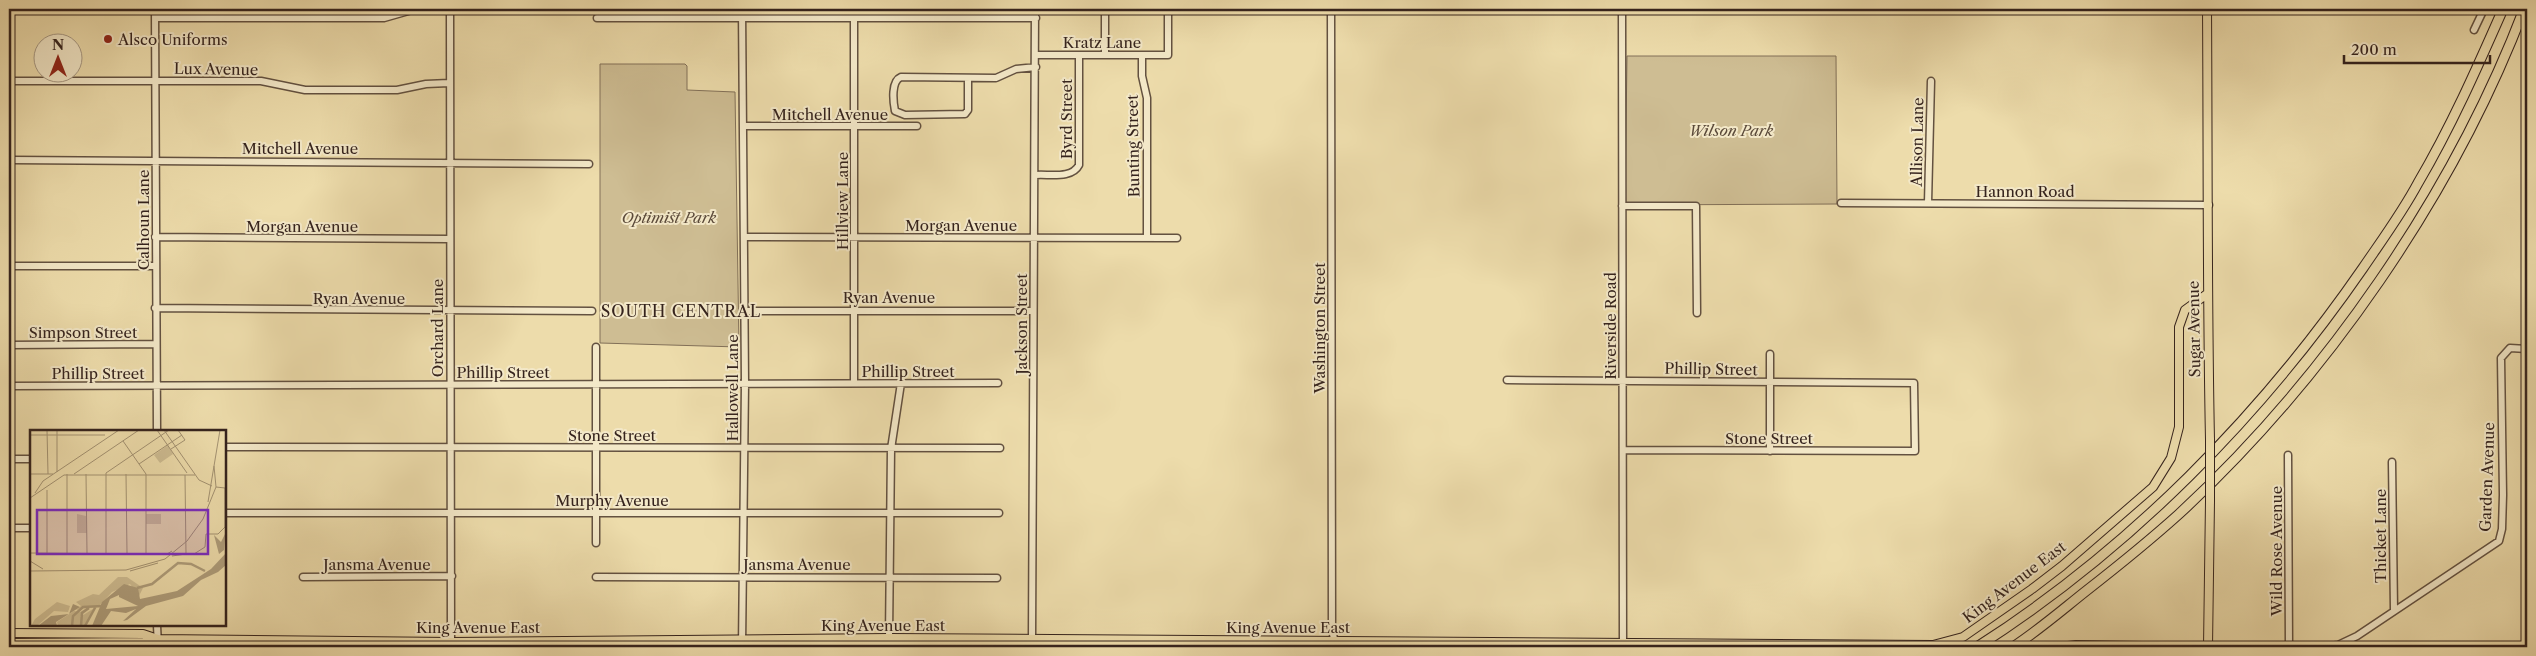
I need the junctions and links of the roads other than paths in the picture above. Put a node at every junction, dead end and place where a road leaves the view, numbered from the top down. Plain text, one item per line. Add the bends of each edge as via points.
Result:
1 (155, 9) edge
2 (742, 9) edge
3 (1036, 9) edge
4 (1105, 9) edge
5 (1168, 9) edge
6 (1331, 9) edge
7 (1622, 9) edge
8 (2207, 9) edge
9 (2484, 9) edge
10 (2503, 9) edge
11 (2524, 9) edge
12 (450, 10) edge
13 (742, 17) junction
14 (156, 18) junction
15 (597, 18) dead end
16 (854, 18) junction
17 (1036, 18) junction
18 (2474, 30) dead end
19 (1036, 55) junction
20 (1079, 55) junction
21 (1105, 55) junction
22 (1142, 55) junction
23 (1036, 67) junction
24 (968, 78) junction
25 (10, 81) edge
26 (155, 81) junction
27 (1931, 81) dead end
28 (450, 83) junction
29 (744, 126) junction
30 (854, 126) junction
31 (917, 126) dead end
32 (11, 160) dead end
33 (156, 160) junction
34 (449, 161) junction
35 (589, 164) dead end
36 (1036, 175) junction
37 (1842, 203) dead end
38 (1928, 204) junction
39 (2209, 205) junction
40 (1622, 206) junction
41 (156, 237) junction
42 (744, 237) junction
43 (1034, 237) junction
44 (855, 238) junction
45 (1147, 238) junction
46 (1177, 238) dead end
47 (449, 239) junction
48 (9, 266) edge
49 (155, 266) junction
50 (9, 292) edge
51 (2207, 294) junction
52 (155, 308) junction
53 (854, 310) junction
54 (449, 311) junction
55 (592, 311) dead end
56 (745, 311) junction
57 (1033, 311) junction
58 (1697, 313) dead end
59 (9, 344) edge
60 (156, 344) junction
61 (596, 346) dead end
62 (2527, 348) edge
63 (1770, 354) dead end
64 (1507, 380) dead end
65 (1623, 380) junction
66 (1770, 382) junction
67 (854, 383) junction
68 (901, 383) junction
69 (998, 383) dead end
70 (450, 384) junction
71 (746, 384) junction
72 (595, 385) junction
73 (9, 386) edge
74 (157, 386) junction
75 (157, 430) edge
76 (226, 447) edge
77 (450, 447) junction
78 (744, 447) junction
79 (596, 448) junction
80 (1000, 448) dead end
81 (892, 449) junction
82 (1624, 450) junction
83 (1770, 451) junction
84 (1915, 452) joint
85 (2288, 455) dead end
86 (9, 459) edge
87 (30, 459) edge
88 (2392, 462) dead end
89 (745, 511) junction
90 (451, 512) junction
91 (892, 512) junction
92 (226, 513) edge
93 (595, 513) junction
94 (999, 513) dead end
95 (9, 528) edge
96 (30, 528) edge
97 (596, 543) dead end
98 (9, 560) edge
99 (303, 576) dead end
100 (452, 576) junction
101 (596, 577) dead end
102 (744, 577) junction
103 (889, 577) junction
104 (997, 578) dead end
105 (2394, 610) junction
106 (158, 626) edge
107 (9, 633) edge
108 (61, 634) junction
109 (889, 638) junction
110 (1034, 642) edge
111 (9, 643) edge
112 (158, 643) edge
113 (742, 643) edge
114 (295, 644) edge
115 (450, 644) edge
116 (1336, 644) edge
117 (1623, 644) junction
118 (9, 647) edge
119 (1977, 647) edge
120 (2014, 647) edge
121 (2060, 647) edge
122 (2207, 647) edge
123 (2268, 647) edge
124 (2289, 647) edge
125 (2323, 647) edge

1 - 14 street, Calhoun Lane
2 - 13 street, Hallowell Lane
3 - 17 street, Jackson Street
4 - 21 street
5 - 22 street, Kratz Lane via 1168,55
6 - 116 street, Washington Street via 1332,630
7 - 40 street, Riverside Road
8 - 39 main road, Sugar Avenue
9 - 18 street
10 - 119 highway via 2449,128 2417,185 2344,296 2266,395 2165,500 2058,590
11 - 120 highway via 2466,136 2395,256 2319,360 2235,458 2179,514
12 - 14 street via 412,10 384,18
12 - 28 street, Orchard Lane
13 - 15 street
13 - 16 street
13 - 29 street, Hallowell Lane
14 - 26 street, Calhoun Lane
16 - 17 street
16 - 30 street, Hillview Lane
17 - 19 street, Jackson Street
19 - 20 street, Kratz Lane
19 - 23 street, Jackson Street
20 - 21 street, Kratz Lane
20 - 36 street, Byrd Street via 1080,165 1070,174
21 - 22 street, Kratz Lane
22 - 45 street, Bunting Street via 1147,98
23 - 24 street via 1016,69 1001,77
23 - 36 street, Jackson Street
24 - 24 street via 898,78 894,82 895,111 905,115 964,114 968,110
25 - 26 street, Lux Avenue
26 - 28 street, Lux Avenue via 261,81 305,90 397,90
26 - 33 street, Calhoun Lane
27 - 38 street, Allison Lane
28 - 34 street, Orchard Lane
29 - 30 street, Mitchell Avenue
29 - 42 street, Hallowell Lane
30 - 31 street, Mitchell Avenue
30 - 44 street, Hillview Lane
32 - 33 street, Mitchell Avenue
33 - 34 street, Mitchell Avenue
33 - 41 street, Calhoun Lane
34 - 35 street, Mitchell Avenue
34 - 47 street, Orchard Lane
36 - 43 street, Jackson Street
37 - 38 street, Hannon Road
38 - 39 street, Hannon Road
39 - 51 main road, Sugar Avenue
40 - 58 street via 1696,206
40 - 65 street, Riverside Road
41 - 47 street, Morgan Avenue
41 - 49 street, Calhoun Lane
42 - 44 street, Morgan Avenue
42 - 56 street, Hallowell Lane
43 - 44 street, Morgan Avenue
43 - 45 street, Morgan Avenue
43 - 57 street, Jackson Street
44 - 53 street, Hillview Lane
45 - 46 street, Morgan Avenue
47 - 54 street, Orchard Lane
48 - 49 street
48 - 50 street
49 - 52 street, Calhoun Lane
50 - 59 street
51 - 117 main road, King Avenue East via 2185,310 2179,327 2179,427 2171,458 2153,487 2062,566 1963,638 1933,645
51 - 122 main road, Sugar Avenue, bridge via 2210,440
52 - 54 street, Ryan Avenue
52 - 60 street, Calhoun Lane
53 - 56 street, Ryan Avenue
53 - 57 street, Ryan Avenue
53 - 67 street, Hillview Lane
54 - 55 street, Ryan Avenue
54 - 70 street, Orchard Lane
56 - 71 street, Hallowell Lane
57 - 110 street, Jackson Street
59 - 60 street, Simpson Street
59 - 73 street
60 - 74 street, Calhoun Lane
61 - 72 street
62 - 105 street, Garden Avenue via 2510,348 2501,358 2503,495 2499,541
63 - 66 street
64 - 65 street, Phillip Street
65 - 66 street, Phillip Street
65 - 82 street, Riverside Road
66 - 83 street
66 - 84 street, Phillip Street via 1914,383
67 - 68 street, Phillip Street
67 - 71 street, Phillip Street
68 - 69 street, Phillip Street
68 - 81 street
70 - 72 street, Phillip Street
70 - 74 street, Phillip Street
70 - 77 street, Orchard Lane
71 - 72 street, Phillip Street
71 - 78 street, Hallowell Lane
72 - 79 street
73 - 74 street, Phillip Street
73 - 86 street
74 - 75 street, Calhoun Lane
76 - 77 street, Stone Street
77 - 79 street, Stone Street
77 - 90 street, Orchard Lane
78 - 79 street, Stone Street
78 - 81 street, Stone Street
78 - 89 street, Hallowell Lane
79 - 93 street
80 - 81 street, Stone Street
81 - 91 street
82 - 83 street, Stone Street
82 - 117 street, Riverside Road
83 - 84 street, Stone Street
85 - 124 street, Wild Rose Avenue
86 - 87 street
86 - 95 street
88 - 105 street, Thicket Lane
89 - 91 street, Murphy Avenue
89 - 93 street, Murphy Avenue
89 - 102 street, Hallowell Lane
90 - 92 street, Murphy Avenue
90 - 93 street, Murphy Avenue
90 - 100 street, Orchard Lane
91 - 94 street, Murphy Avenue
91 - 103 street
93 - 97 street
95 - 96 street
95 - 98 street
99 - 100 street, Jansma Avenue
100 - 115 street, Orchard Lane
101 - 102 street, Jansma Avenue
102 - 103 street, Jansma Avenue
102 - 113 street, Hallowell Lane
103 - 104 street, Jansma Avenue
103 - 109 street
105 - 125 street, Garden Avenue via 2357,636 2338,645
106 - 112 street
107 - 108 main road, King Avenue East
108 - 111 main road via 18,638
108 - 112 main road, King Avenue East via 143,634
109 - 110 main road, King Avenue East
109 - 113 main road, King Avenue East
110 - 116 main road, King Avenue East
111 - 112 main road, King Avenue East
111 - 118 street
112 - 114 main road, King Avenue East
113 - 115 main road, King Avenue East
114 - 115 main road, King Avenue East
116 - 117 main road, King Avenue East
121 - 122 main road
122 - 123 street

